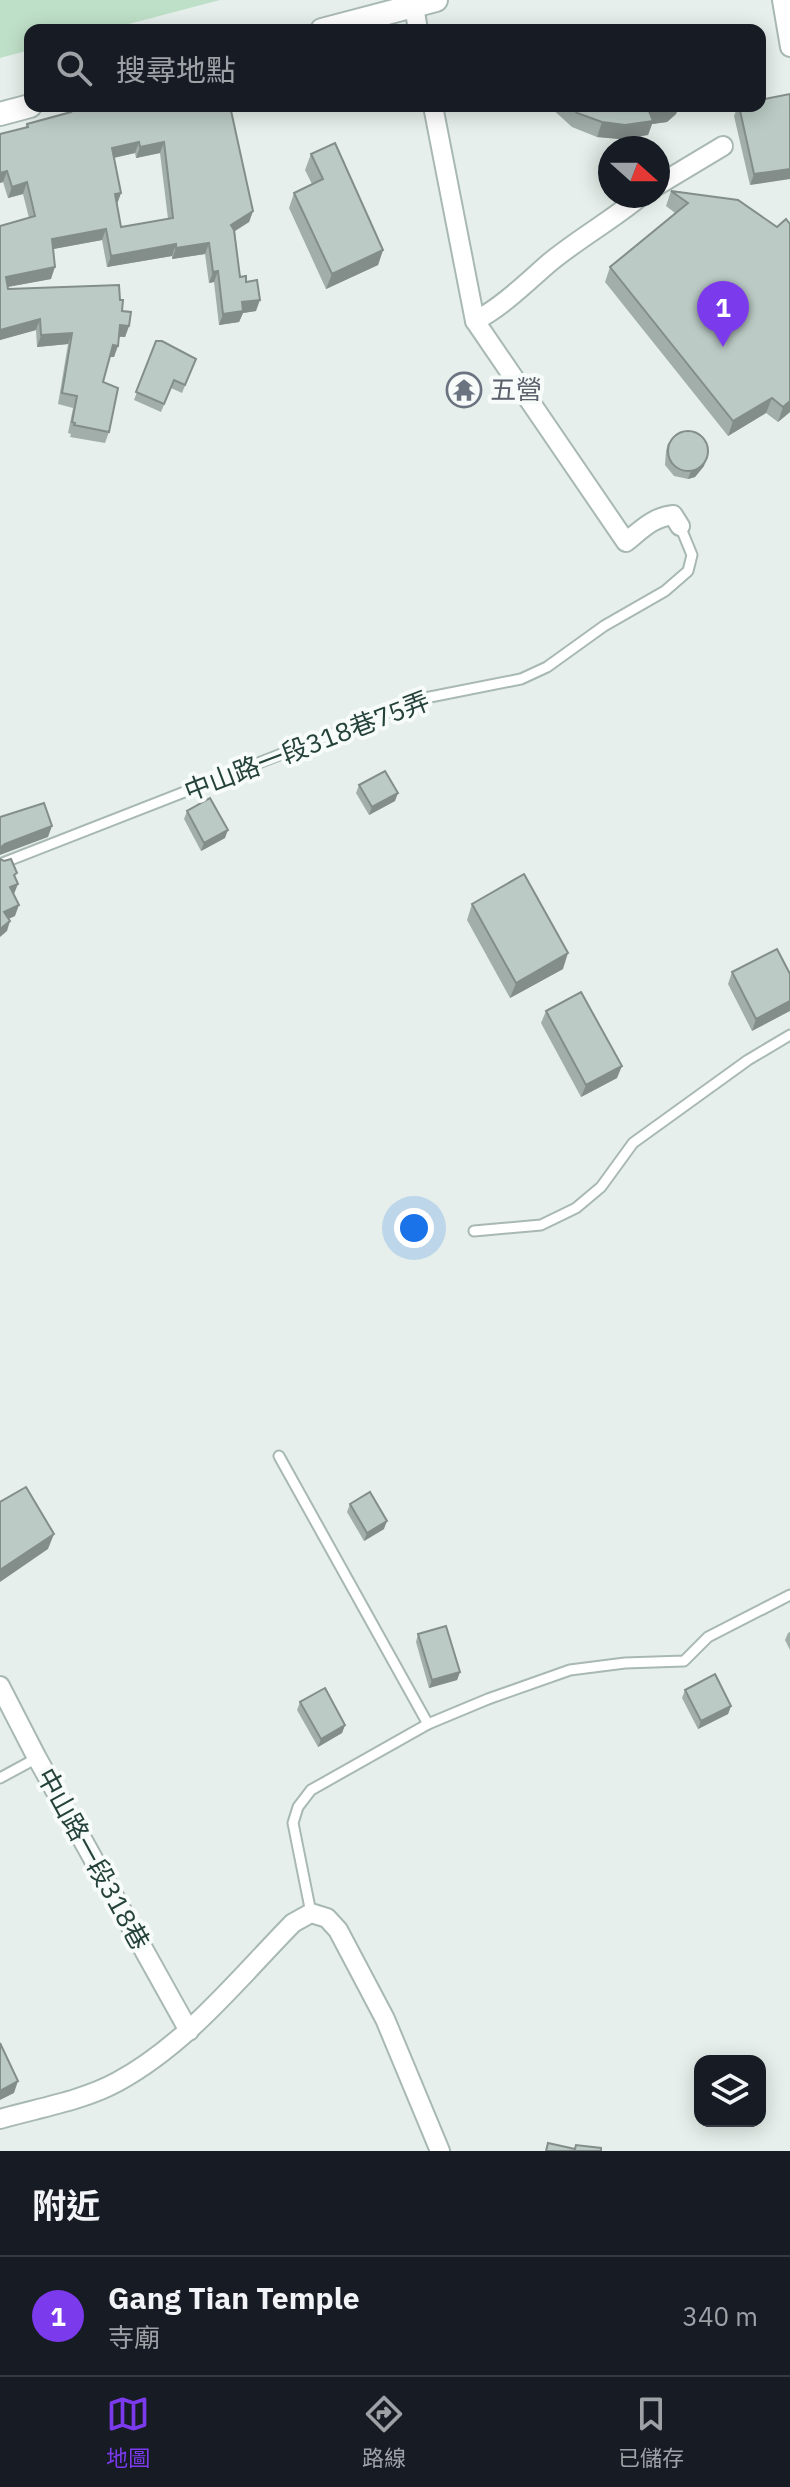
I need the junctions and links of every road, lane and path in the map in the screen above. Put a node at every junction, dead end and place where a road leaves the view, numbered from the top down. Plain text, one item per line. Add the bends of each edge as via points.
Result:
1 (436, 0) edge
2 (782, 0) edge
3 (414, 6) junction
4 (345, 24) edge
5 (417, 24) edge
6 (790, 47) edge
7 (24, 108) edge
8 (434, 112) edge
9 (0, 114) edge
10 (723, 146) dead end
11 (670, 178) edge
12 (626, 208) edge
13 (475, 321) junction
14 (680, 526) joint
15 (0, 864) edge
16 (790, 1035) edge
17 (474, 1231) dead end
18 (279, 1456) dead end
19 (790, 1595) edge
20 (0, 1686) edge
21 (428, 1724) junction
22 (37, 1758) junction
23 (0, 1778) edge
24 (311, 1913) junction
25 (189, 2031) junction
26 (0, 2119) edge
27 (440, 2151) edge

1 - 3 street
2 - 6 street
3 - 4 street
3 - 5 street
7 - 9 street
8 - 13 street
10 - 11 street
12 - 13 street
13 - 14 street via 626,542 663,516 673,515
14 - 15 lane, 中山路一段318巷75弄 via 692,555 688,571 547,667 521,679 425,698
16 - 17 lane via 633,1143 601,1187 576,1208 541,1225
18 - 21 lane
19 - 21 lane via 708,1637 684,1661 570,1670
20 - 22 street, 中山路一段318巷
21 - 24 lane via 311,1790 298,1807 293,1823
22 - 23 lane
22 - 25 street, 中山路一段318巷
24 - 25 street via 293,1923
24 - 27 street via 327,1918 338,1930 385,2019
25 - 26 street via 116,2082

